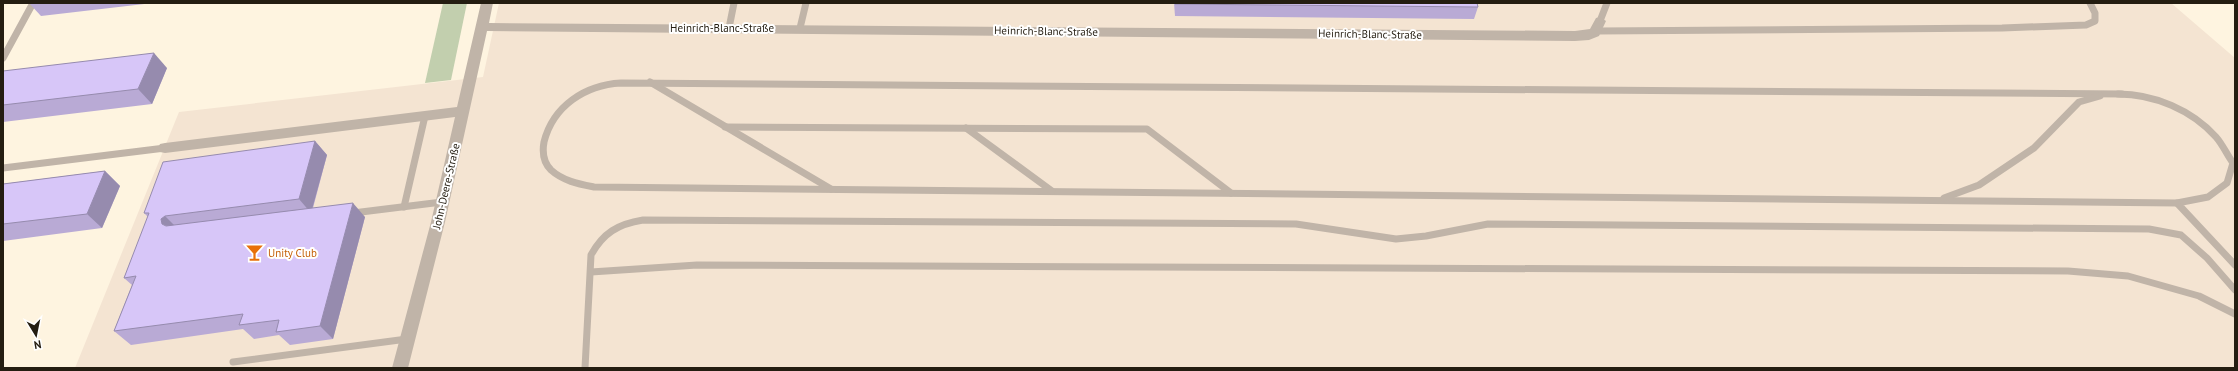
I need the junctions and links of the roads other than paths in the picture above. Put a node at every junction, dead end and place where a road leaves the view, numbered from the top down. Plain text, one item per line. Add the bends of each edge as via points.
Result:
1 (33, 3) edge
2 (487, 3) edge
3 (734, 3) edge
4 (806, 3) edge
5 (1607, 3) edge
6 (2090, 3) edge
7 (482, 26) junction
8 (1599, 26) junction
9 (729, 28) junction
10 (800, 28) junction
11 (3, 58) edge
12 (650, 82) junction
13 (2122, 94) junction
14 (463, 111) junction
15 (425, 116) junction
16 (725, 127) junction
17 (966, 128) junction
18 (165, 148) joint
19 (3, 168) edge
20 (831, 189) junction
21 (1052, 191) junction
22 (1231, 193) junction
23 (1939, 200) junction
24 (442, 202) junction
25 (2177, 203) junction
26 (404, 207) junction
27 (342, 215) edge
28 (2235, 266) edge
29 (591, 272) junction
30 (2235, 290) edge
31 (2235, 314) edge
32 (407, 339) junction
33 (233, 362) dead end
34 (400, 368) edge
35 (585, 368) edge

1 - 11 lane
2 - 7 street, John-Deere-Straße
3 - 9 lane
4 - 10 lane
5 - 8 lane
6 - 8 lane via 2096,13 2095,21 2086,25 2002,28
7 - 9 street, Heinrich-Blanc-Straße
7 - 14 street, John-Deere-Straße
8 - 10 street, Heinrich-Blanc-Straße via 1595,34 1575,36
9 - 10 street, Heinrich-Blanc-Straße
12 - 13 lane
12 - 16 lane
12 - 20 lane via 604,84 560,109 544,139 543,158 554,172 571,183 594,187
13 - 23 lane via 2098,96 2079,102 2034,148 1979,185
13 - 25 lane via 2154,98 2180,110 2216,137 2233,163 2227,183 2208,197
14 - 15 street
14 - 24 street, John-Deere-Straße
15 - 18 street
15 - 26 lane
16 - 17 lane
16 - 20 lane
17 - 21 lane
17 - 22 lane via 1147,129
18 - 19 lane
20 - 21 lane
21 - 22 lane
22 - 23 lane
23 - 25 lane
24 - 26 lane
24 - 32 street, John-Deere-Straße
25 - 28 lane
26 - 27 lane
29 - 30 lane via 591,255 597,242 623,223 643,220 1296,224 1396,239 1488,224 2149,229 2181,235 2207,258
29 - 31 lane via 697,265 2068,271 2128,276 2199,296
29 - 35 lane
32 - 33 lane
32 - 34 street, John-Deere-Straße

